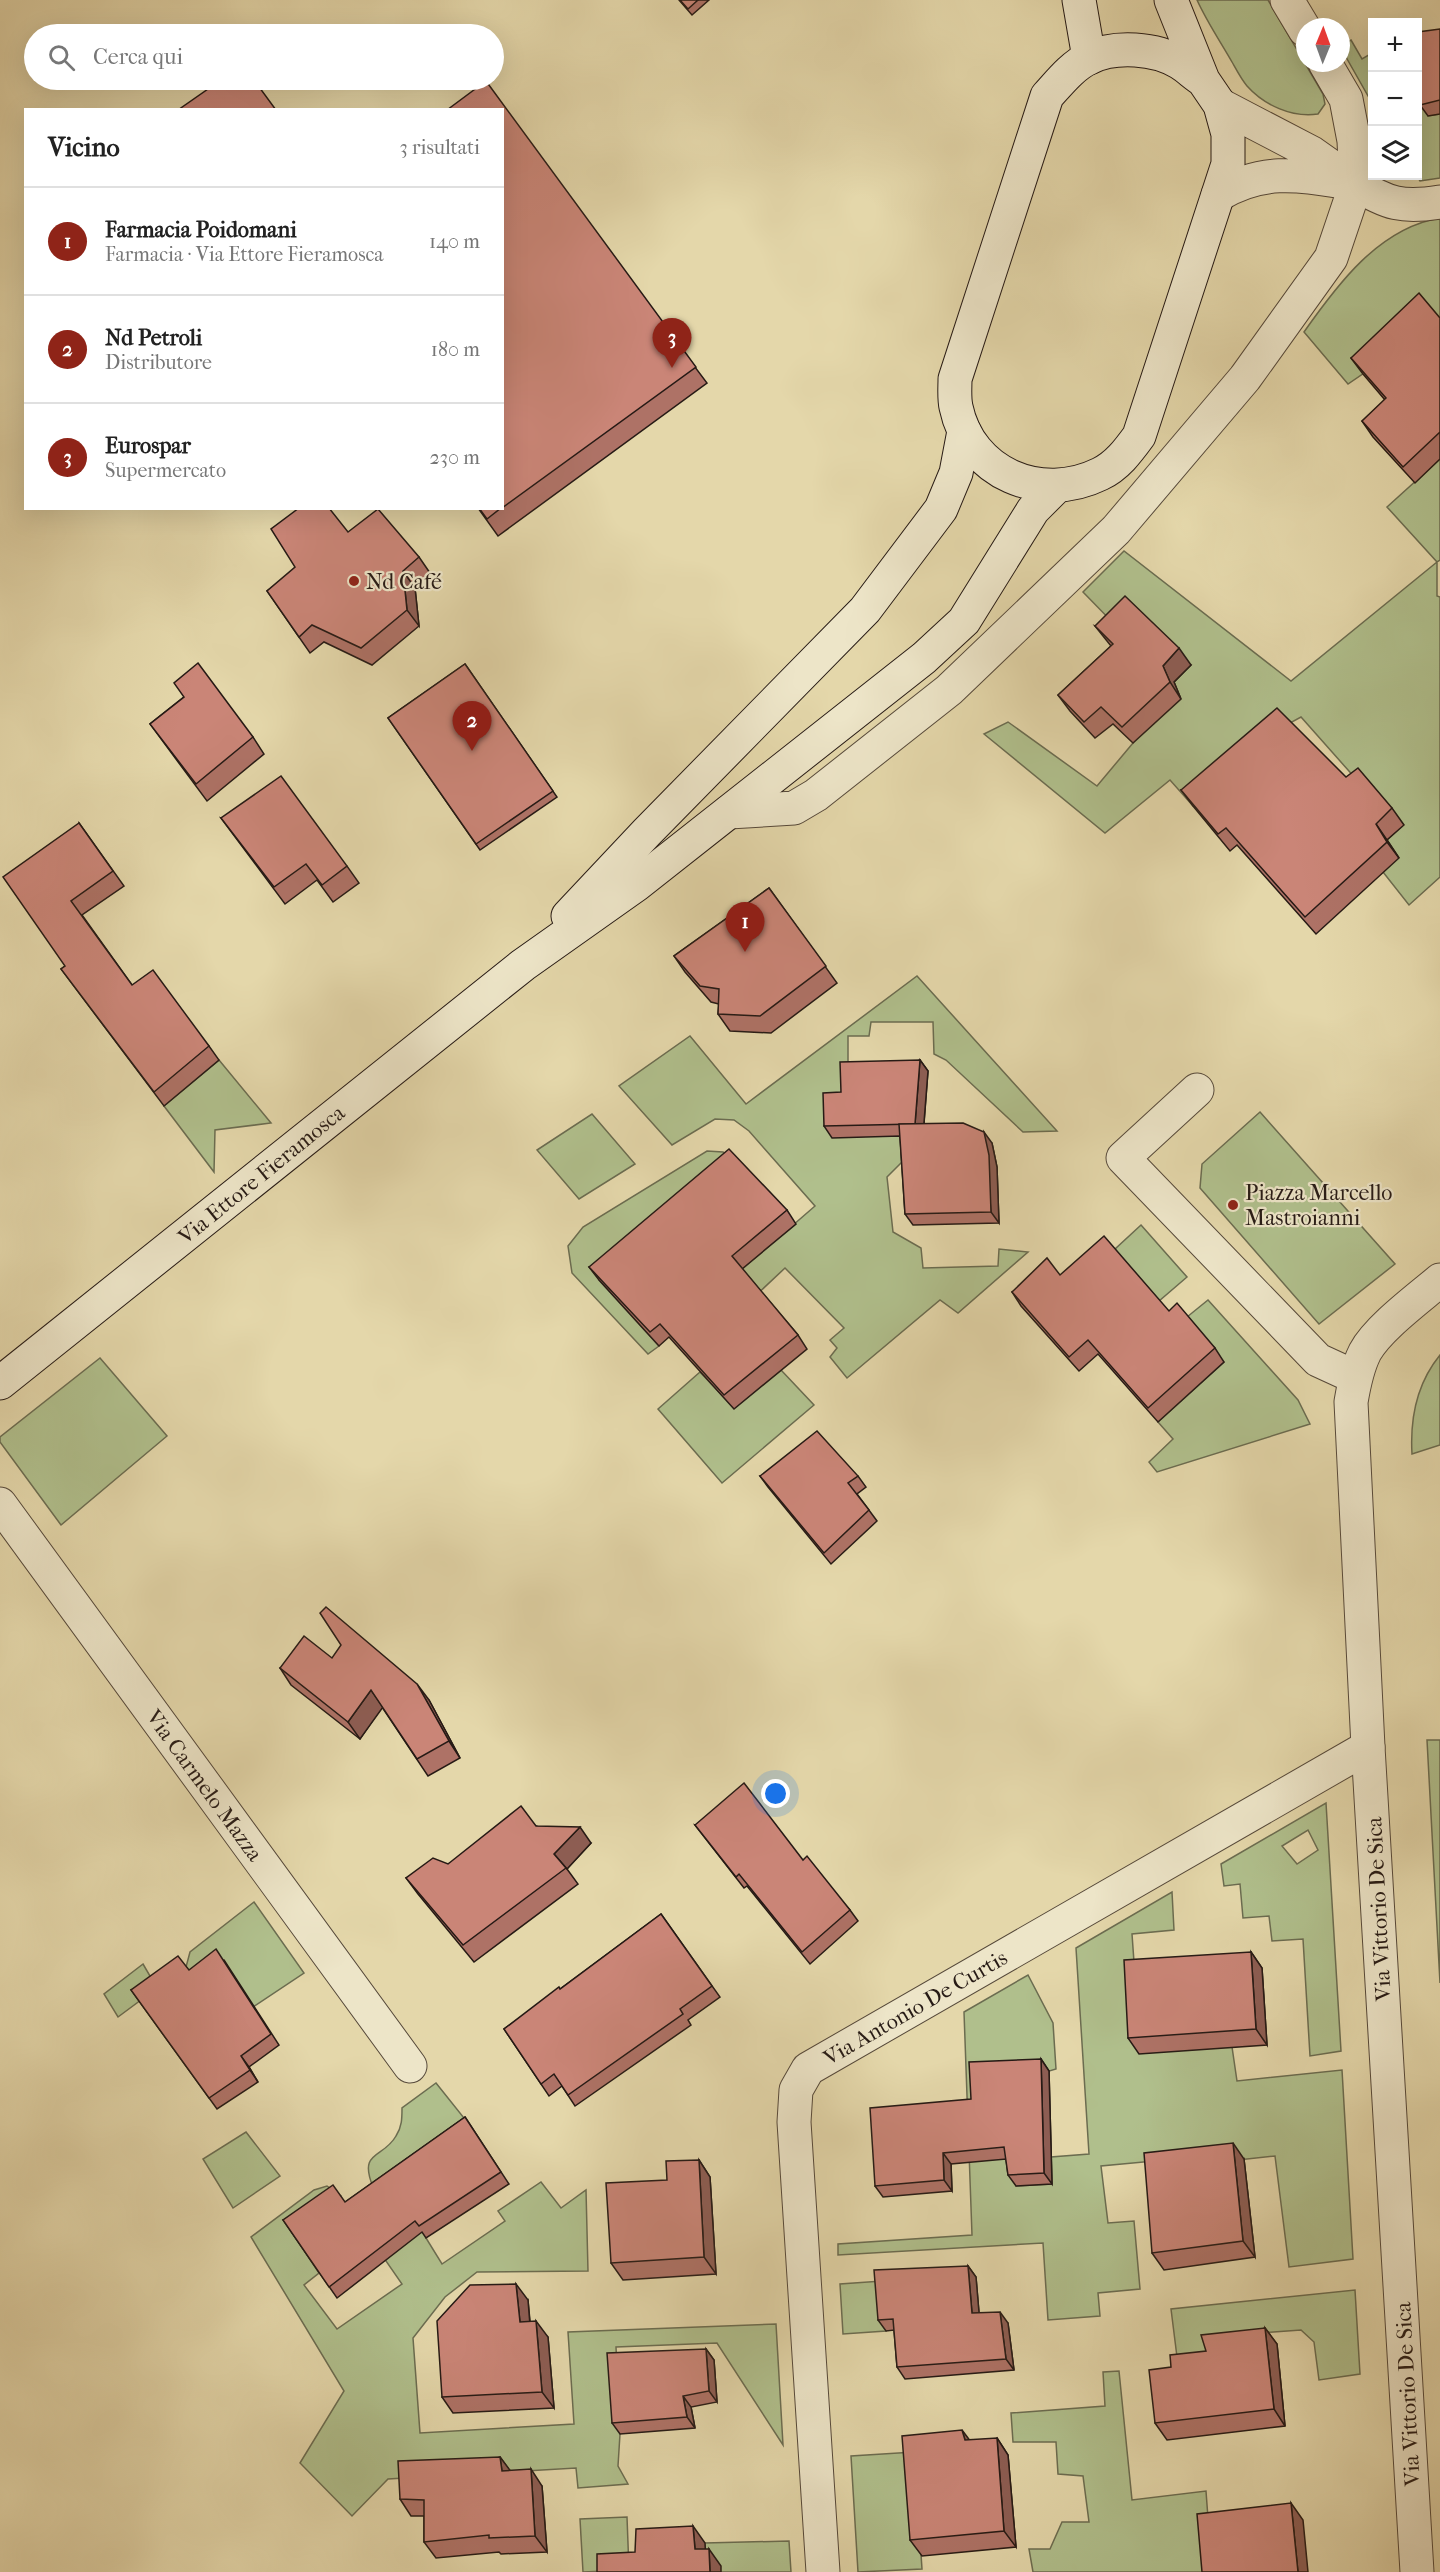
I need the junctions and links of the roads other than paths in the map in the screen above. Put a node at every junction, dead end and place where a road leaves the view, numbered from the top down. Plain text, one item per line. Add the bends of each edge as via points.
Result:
1 (1079, 0) edge
2 (1171, 0) edge
3 (1287, 0) edge
4 (1298, 18) edge
5 (1089, 58) junction
6 (1330, 72) edge
7 (1211, 93) junction
8 (1356, 184) junction
9 (1218, 195) junction
10 (1440, 202) edge
11 (964, 431) junction
12 (1056, 487) junction
13 (729, 812) junction
14 (523, 965) junction
15 (1197, 1090) dead end
16 (1440, 1280) edge
17 (1355, 1377) junction
18 (0, 1383) edge
19 (0, 1504) edge
20 (1368, 1747) junction
21 (410, 2066) dead end
22 (823, 2572) edge
23 (1417, 2572) edge

1 - 5 street
2 - 7 street
3 - 4 street
5 - 7 street via 1121,50 1151,52 1179,62
5 - 11 street via 1047,96 955,380 956,406
6 - 8 street via 1346,99 1354,141
7 - 8 street
7 - 9 street via 1228,134 1228,164
8 - 9 street via 1298,175 1267,176 1236,184
8 - 10 street via 1379,199 1414,206
8 - 13 street via 1331,258 1245,378 1116,530 949,690 816,795 794,808
9 - 12 street via 1139,436 1123,457 1102,473
11 - 12 street via 979,453 999,471 1024,482
11 - 14 street via 956,473 941,509 865,610
12 - 13 street via 1033,510 964,621 924,658
13 - 14 street via 636,885
14 - 18 street, Via Ettore Fieramosca
15 - 17 street via 1123,1158 1318,1360
16 - 17 street, Via Vittorio De Sica via 1396,1317 1366,1350
17 - 20 street, Via Vittorio De Sica via 1351,1402
19 - 21 street, Via Carmelo Mazza
20 - 22 street, Via Antonio De Curtis via 808,2068 796,2090 794,2122
20 - 23 street, Via Vittorio De Sica

